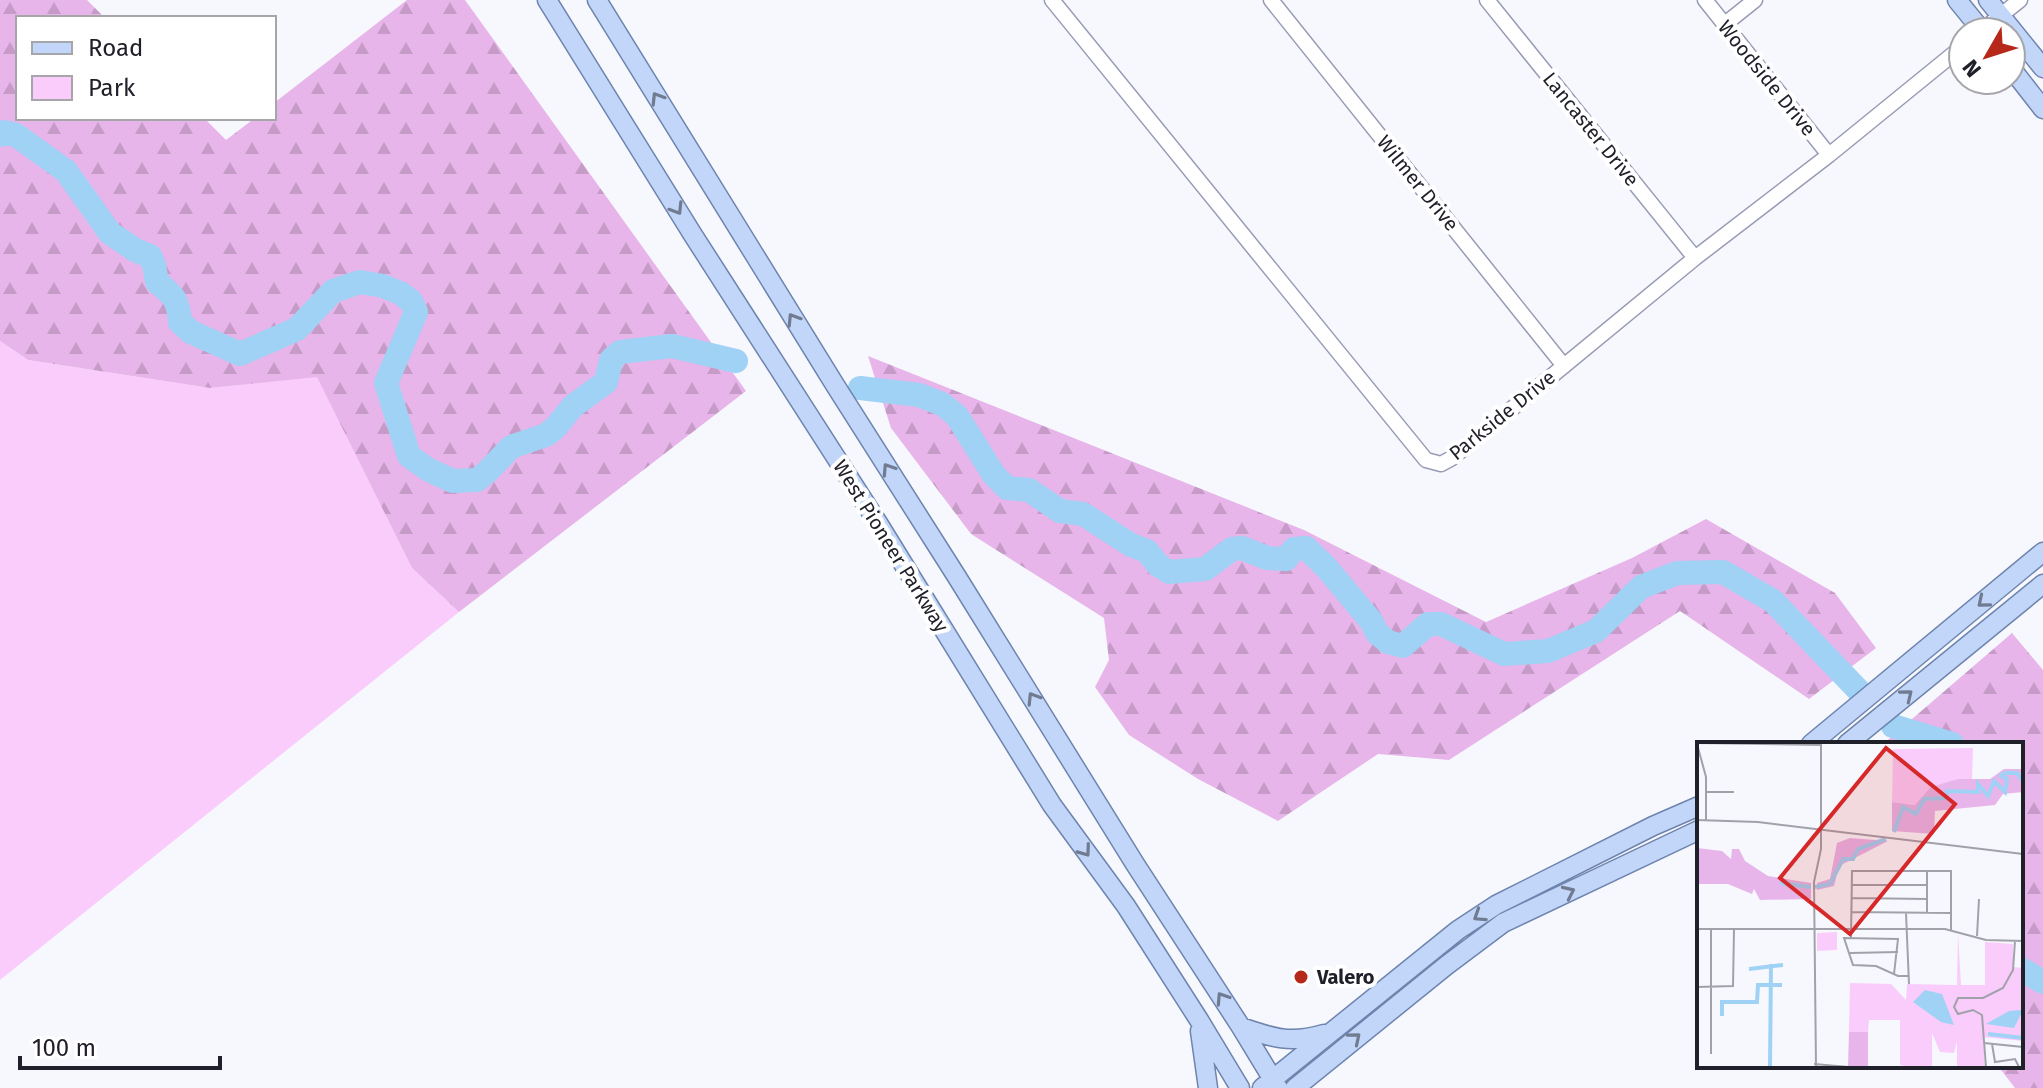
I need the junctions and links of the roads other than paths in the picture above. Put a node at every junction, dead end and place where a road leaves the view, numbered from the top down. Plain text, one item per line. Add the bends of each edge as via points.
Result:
1 (547, 0) edge
2 (597, 0) edge
3 (1052, 0) edge
4 (1271, 0) edge
5 (1487, 0) edge
6 (1705, 0) edge
7 (1755, 0) edge
8 (1988, 0) edge
9 (2020, 0) edge
10 (2000, 16) joint
11 (1725, 24) junction
12 (2027, 49) edge
13 (1947, 59) edge
14 (2043, 68) edge
15 (2027, 88) edge
16 (2043, 109) edge
17 (1829, 155) junction
18 (1695, 258) junction
19 (1564, 366) junction
20 (2043, 552) edge
21 (2043, 584) edge
22 (1813, 742) edge
23 (1849, 742) edge
24 (1697, 807) edge
25 (1697, 831) edge
26 (1199, 1020) junction
27 (1241, 1027) junction
28 (1331, 1033) junction
29 (1320, 1068) junction
30 (1271, 1085) edge
31 (1208, 1088) edge
32 (1240, 1088) edge
33 (1295, 1088) edge
34 (1314, 1088) edge

1 -> 26 main road, West Pioneer Parkway via 1052,805 1126,906
27 -> 2 main road, West Pioneer Parkway
3 - 19 street, Parkside Drive via 1426,460 1441,464 1452,458
4 - 19 street, Wilmer Drive
5 - 18 street, Lancaster Drive
6 - 11 street, Woodside Drive
7 - 11 street
8 - 10 main road
9 - 10 street
11 - 17 street, Woodside Drive
12 - 14 main road
13 - 17 street, Parkside Drive
15 - 16 main road
17 - 18 street, Parkside Drive
18 - 19 street, Parkside Drive
20 -> 22 main road
23 -> 21 main road
24 -> 28 main road via 1496,905
29 -> 25 main road via 1503,923
26 - 31 main road
26 - 32 main road, West Pioneer Parkway
27 - 28 main road via 1271,1038 1304,1040
27 - 30 main road, West Pioneer Parkway
28 - 30 main road
29 - 33 main road
29 - 34 main road

